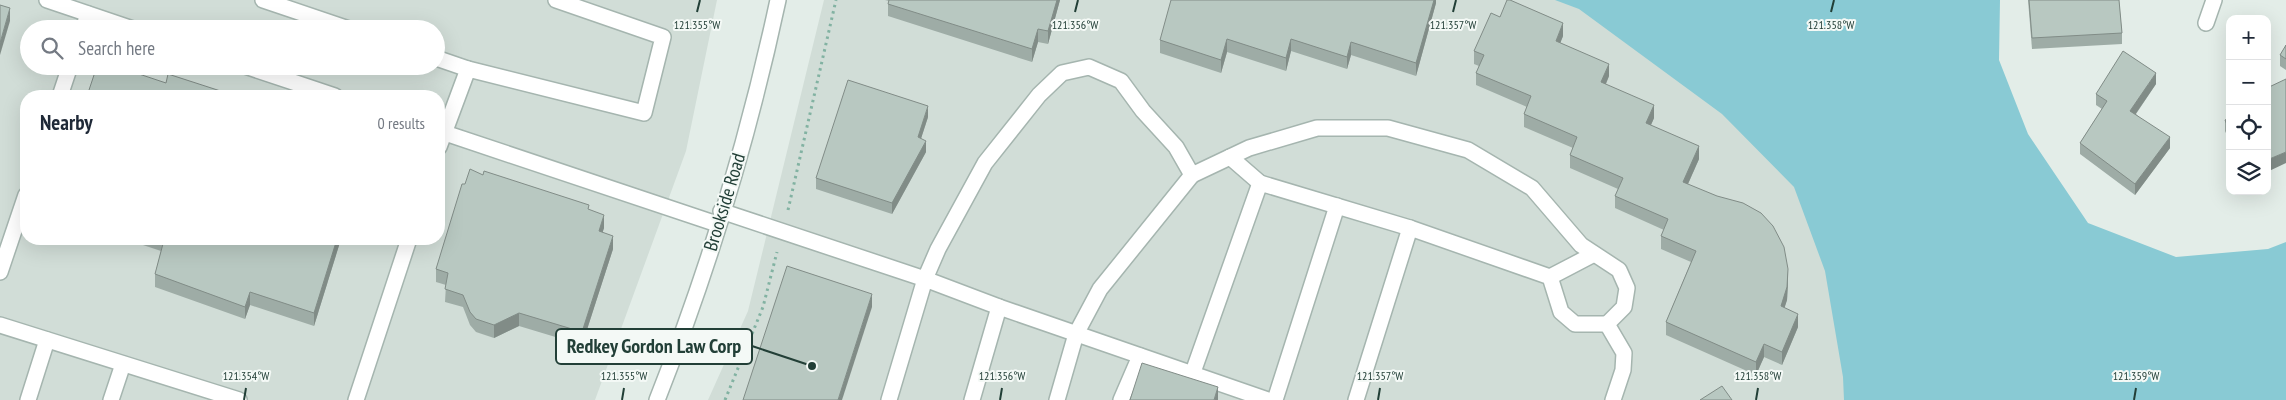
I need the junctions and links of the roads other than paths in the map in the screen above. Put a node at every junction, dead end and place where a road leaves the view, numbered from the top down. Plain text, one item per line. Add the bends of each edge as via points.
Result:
1 (47, 0) edge
2 (263, 0) edge
3 (556, 0) edge
4 (778, 0) edge
5 (2214, 0) edge
6 (74, 4) edge
7 (88, 14) junction
8 (86, 20) edge
9 (106, 20) edge
10 (322, 20) edge
11 (2206, 23) dead end
12 (445, 61) edge
13 (468, 69) junction
14 (67, 75) edge
15 (272, 75) edge
16 (62, 90) edge
17 (317, 90) edge
18 (445, 125) edge
19 (445, 138) edge
20 (1230, 157) junction
21 (1192, 176) junction
22 (1260, 183) junction
23 (1337, 206) junction
24 (20, 209) edge
25 (719, 218) junction
26 (1410, 228) junction
27 (407, 245) edge
28 (4, 247) edge
29 (1594, 254) junction
30 (0, 272) edge
31 (1550, 277) junction
32 (926, 279) junction
33 (999, 308) junction
34 (1607, 324) junction
35 (0, 325) edge
36 (1076, 334) junction
37 (47, 340) junction
38 (1140, 356) junction
39 (123, 364) junction
40 (1192, 375) junction
41 (200, 394) edge
42 (28, 400) edge
43 (112, 400) edge
44 (239, 400) edge
45 (356, 400) edge
46 (657, 400) edge
47 (890, 400) edge
48 (972, 400) edge
49 (1057, 400) edge
50 (1121, 400) edge
51 (1268, 400) edge
52 (1275, 400) edge
53 (1356, 400) edge
54 (1614, 400) edge

1 - 6 street
2 - 10 street
3 - 13 street via 663,37 644,113
4 - 25 street, Brookside Road via 750,118
5 - 11 street
6 - 7 street
7 - 8 street
7 - 9 street
12 - 13 street
13 - 18 street
14 - 16 street
15 - 17 street
19 - 25 street
20 - 21 street
20 - 22 street
20 - 29 street via 1316,128 1397,130 1468,150 1532,188 1581,245
21 - 32 street via 1176,146 1143,112 1121,81 1089,67 1062,73 1039,96 985,163 938,249
21 - 36 street via 1100,289
22 - 23 street
22 - 40 street
23 - 26 street
23 - 52 street
24 - 28 street
25 - 32 street via 783,232
25 - 46 street, Brookside Road via 685,329
26 - 31 street
26 - 53 street
27 - 45 street
28 - 30 street
29 - 31 street
29 - 34 street via 1619,270 1627,288 1624,307
31 - 34 street via 1561,312 1575,324
32 - 33 street
32 - 47 street
33 - 36 street
33 - 48 street
34 - 54 street via 1624,353 1623,370
35 - 37 street
36 - 38 street
36 - 49 street
37 - 39 street
37 - 42 street
38 - 40 street
38 - 50 street
39 - 41 street
39 - 43 street
40 - 51 street
41 - 44 street

